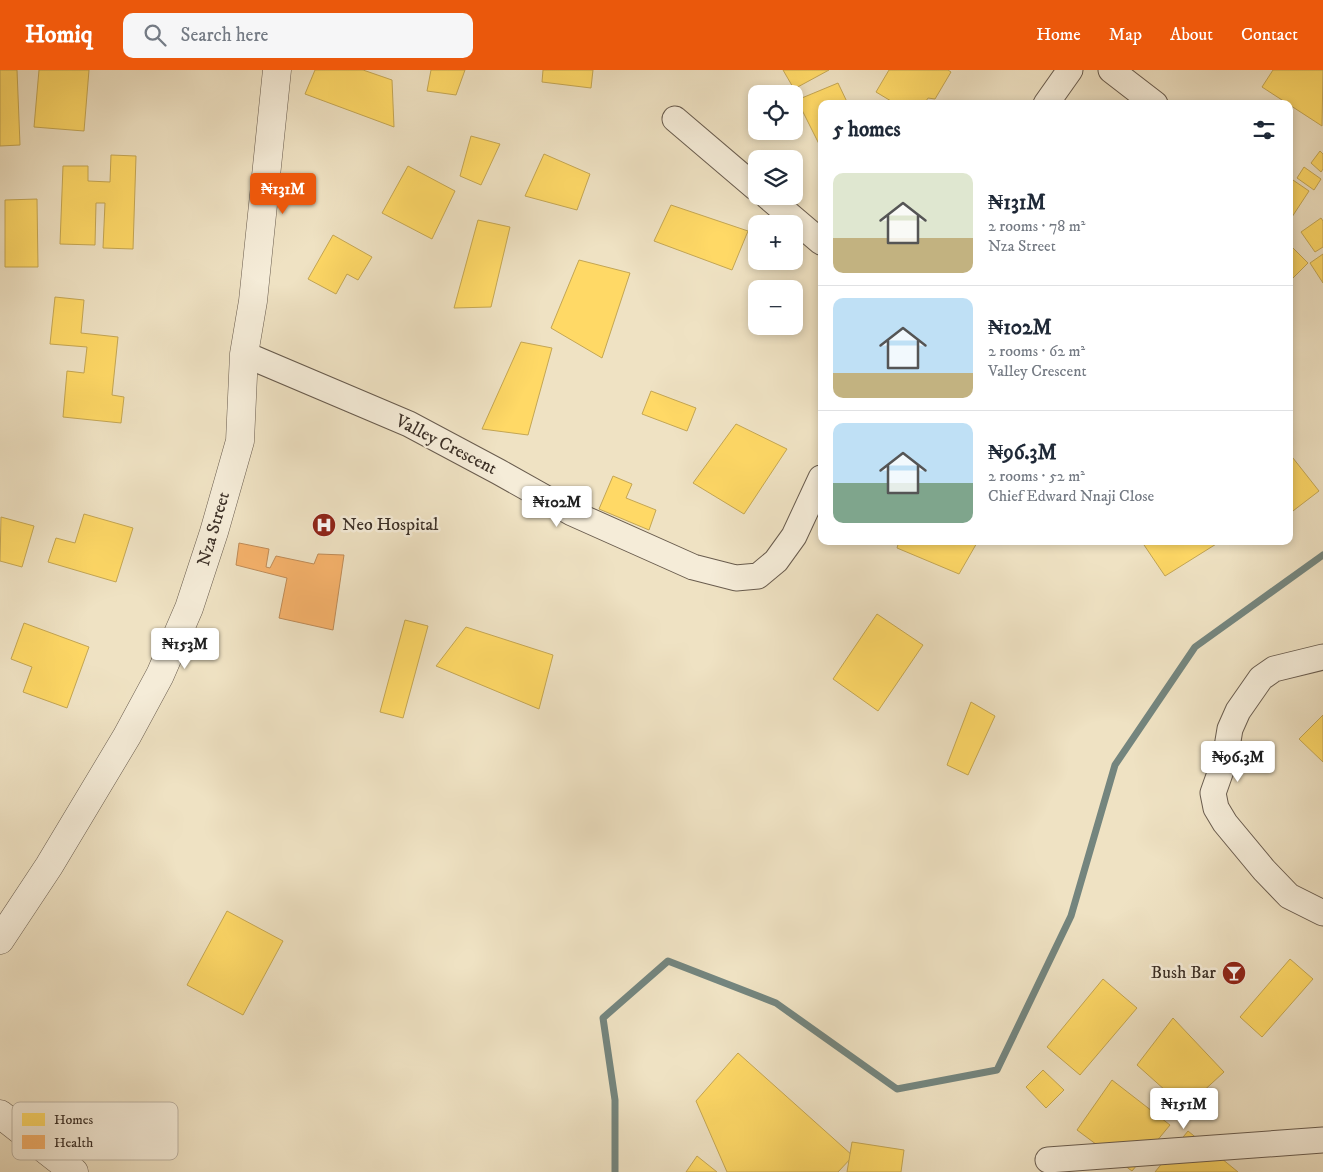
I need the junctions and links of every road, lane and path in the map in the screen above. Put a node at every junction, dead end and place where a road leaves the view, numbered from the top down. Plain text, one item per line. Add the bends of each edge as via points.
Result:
1 (276, 70) edge
2 (1070, 70) edge
3 (1111, 70) edge
4 (1049, 100) edge
5 (1150, 100) edge
6 (675, 119) dead end
7 (748, 181) edge
8 (778, 205) edge
9 (818, 239) edge
10 (244, 354) junction
11 (818, 484) edge
12 (1323, 657) edge
13 (1323, 913) edge
14 (0, 940) edge
15 (0, 1114) edge
16 (12, 1123) edge
17 (1323, 1140) edge
18 (59, 1160) edge
19 (74, 1172) edge
20 (1062, 1172) edge

1 - 10 street, Nza Street via 253,300
2 - 4 street
3 - 5 street
6 - 7 street
8 - 9 street
10 - 11 street, Valley Crescent via 410,424 572,514 693,567 736,578 758,576 776,561 794,536
10 - 14 street, Nza Street via 240,441 189,608 160,675 127,736
12 - 13 street via 1274,669 1261,678 1230,729 1225,758 1213,793 1216,808 1225,823 1264,870 1289,896
15 - 16 street
17 - 20 street via 1048,1160
18 - 19 street

